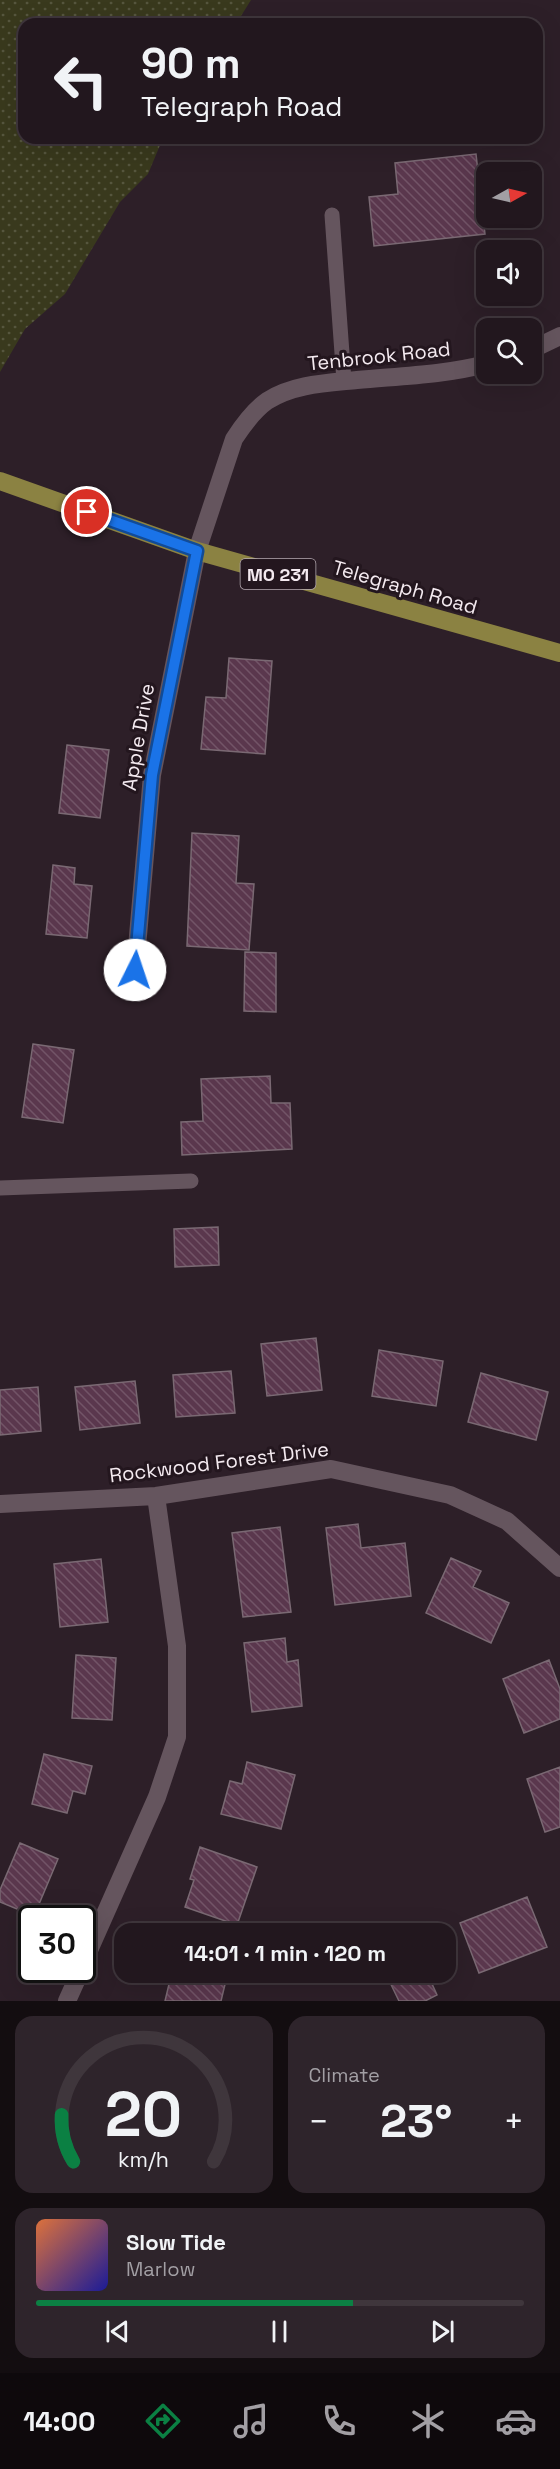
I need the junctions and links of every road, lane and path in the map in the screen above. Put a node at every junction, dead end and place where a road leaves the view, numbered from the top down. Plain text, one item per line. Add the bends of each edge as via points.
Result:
1 (332, 215) dead end
2 (560, 336) edge
3 (542, 345) edge
4 (476, 366) edge
5 (344, 381) junction
6 (0, 481) edge
7 (197, 551) junction
8 (560, 653) edge
9 (135, 970) dead end
10 (191, 1181) dead end
11 (0, 1188) edge
12 (156, 1496) junction
13 (0, 1504) edge
14 (560, 1568) edge
15 (96, 1935) edge
16 (75, 1983) edge
17 (67, 2001) edge

1 - 5 lane
2 - 3 street
4 - 5 street, Tenbrook Road
5 - 7 street, Tenbrook Road via 280,394 242,425 226,460
6 - 7 main road, Telegraph Road / MO 231
7 - 8 main road, Telegraph Road / MO 231
7 - 9 street, Apple Drive via 152,775
10 - 11 lane
12 - 13 street, Rockwood Forest Drive
12 - 14 street, Rockwood Forest Drive via 332,1469 450,1495 507,1521
12 - 15 street via 177,1646 177,1737 157,1797
16 - 17 street

